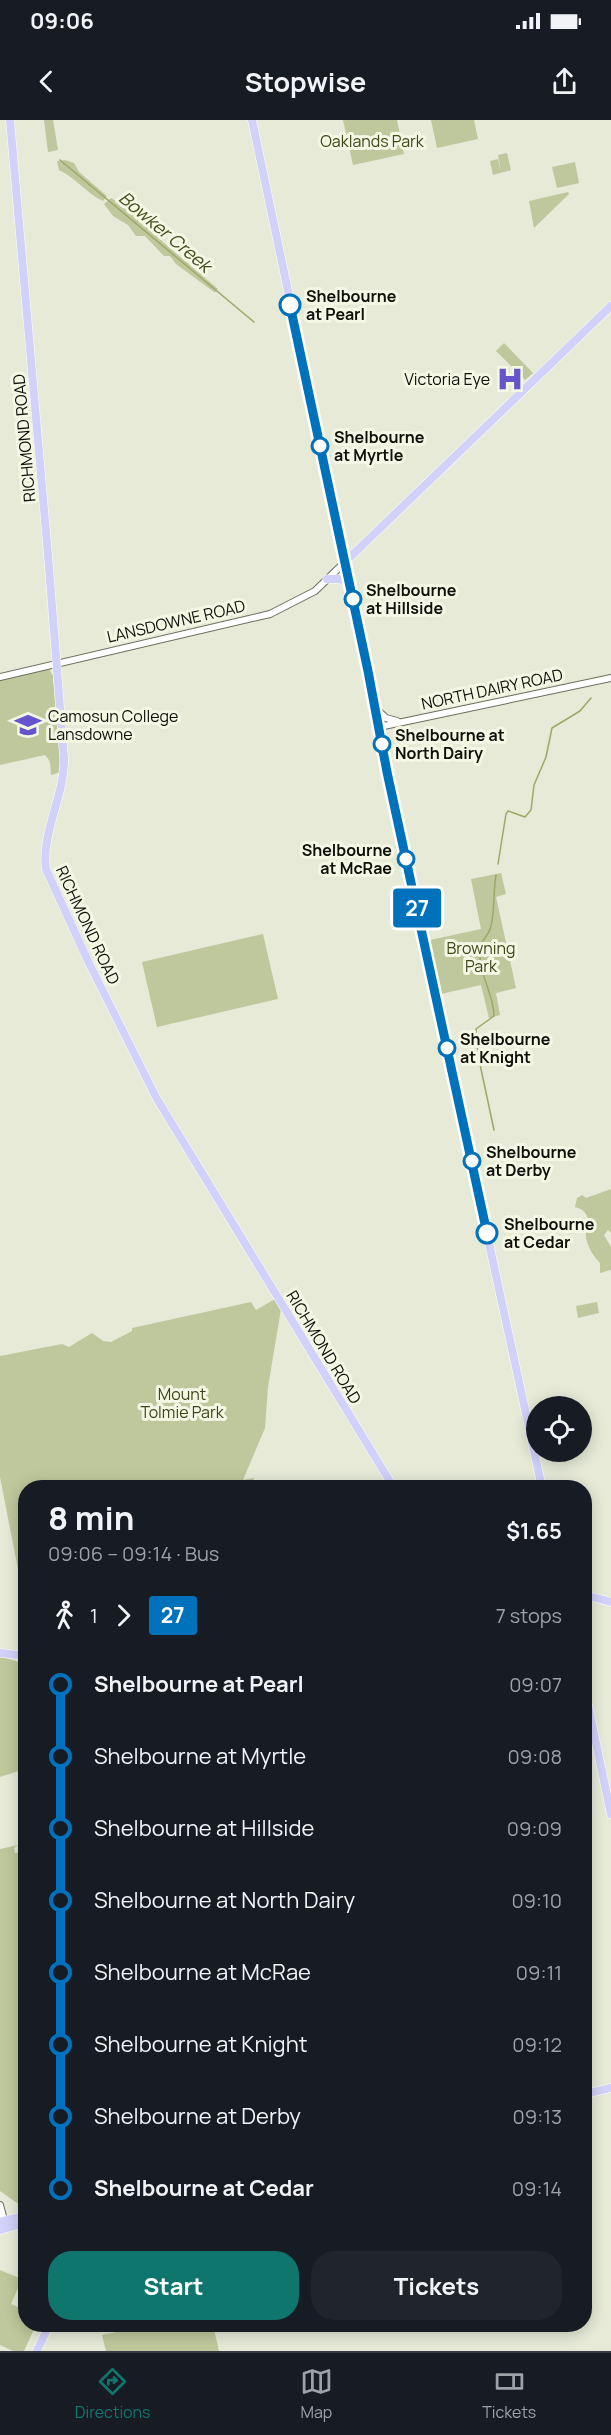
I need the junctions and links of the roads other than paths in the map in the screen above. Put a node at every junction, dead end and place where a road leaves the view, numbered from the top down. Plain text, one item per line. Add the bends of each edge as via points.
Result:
1 (10, 120) edge
2 (252, 120) edge
3 (611, 306) edge
4 (345, 563) junction
5 (327, 579) junction
6 (350, 585) junction
7 (57, 663) junction
8 (0, 677) edge
9 (611, 678) edge
10 (376, 709) junction
11 (400, 722) junction
12 (379, 727) junction
13 (389, 1480) edge
14 (540, 1480) edge
15 (592, 1597) edge
16 (611, 1602) edge
17 (0, 1653) edge
18 (18, 1655) edge
19 (592, 1724) edge
20 (611, 1814) edge
21 (611, 2088) edge
22 (592, 2092) edge
23 (0, 2205) edge
24 (18, 2217) edge
25 (1, 2222) edge
26 (18, 2224) edge
27 (18, 2225) edge
28 (0, 2230) edge
29 (46, 2332) edge
30 (37, 2351) edge

1 - 7 main road, RICHMOND ROAD
2 - 4 main road
3 - 4 main road
4 - 5 street, LANSDOWNE ROAD
4 - 6 main road
5 - 6 main road via 340,579
5 - 7 street, LANSDOWNE ROAD via 309,594 270,614
6 - 10 main road
7 - 8 street, LANSDOWNE ROAD
7 - 13 main road, RICHMOND ROAD via 64,764 46,854 48,875 157,1099
9 - 11 street, NORTH DAIRY ROAD
10 - 11 street via 386,718
10 - 12 main road
11 - 12 street, NORTH DAIRY ROAD
12 - 14 main road
15 - 16 main road
17 - 18 main road
19 - 20 main road
21 - 22 main road
23 - 25 street
24 - 25 main road
25 - 26 street
27 - 28 main road
29 - 30 main road

